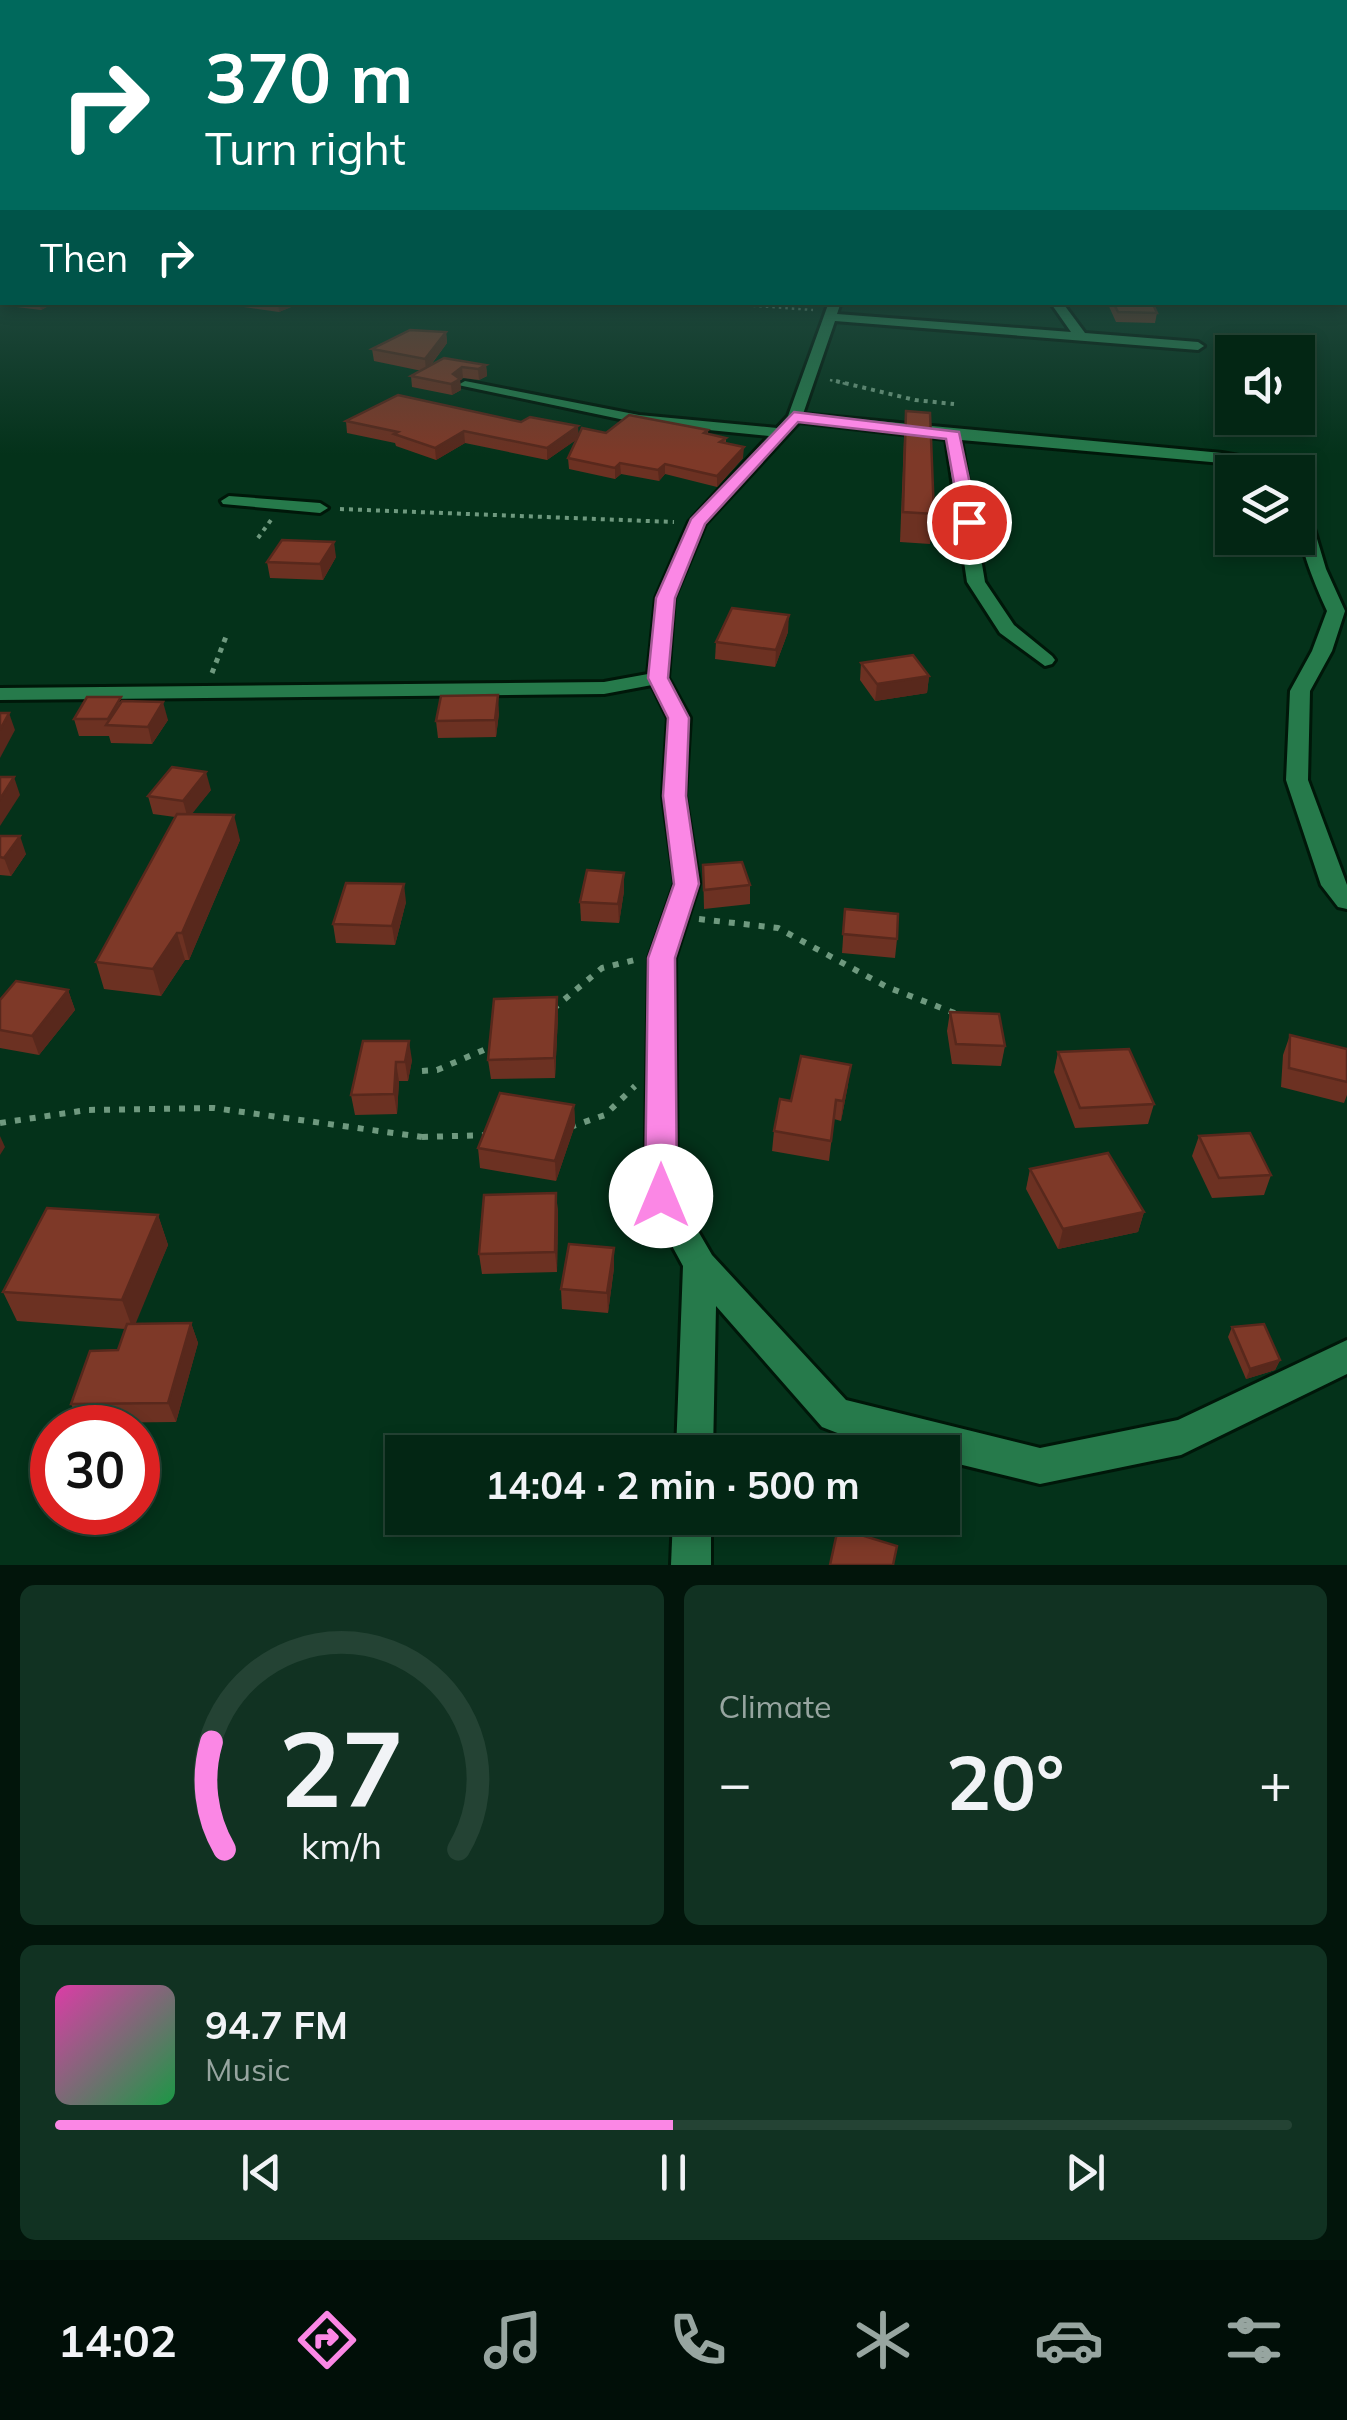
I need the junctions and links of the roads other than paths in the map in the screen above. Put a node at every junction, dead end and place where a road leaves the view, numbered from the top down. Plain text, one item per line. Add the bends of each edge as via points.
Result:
1 (1061, 309) edge
2 (832, 310) edge
3 (1082, 338) junction
4 (1198, 346) dead end
5 (465, 385) dead end
6 (794, 417) junction
7 (783, 434) junction
8 (953, 435) junction
9 (1215, 457) edge
10 (229, 501) dead end
11 (320, 508) road end
12 (1313, 555) edge
13 (1045, 660) dead end
14 (658, 678) junction
15 (0, 694) edge
16 (1347, 901) edge
17 (700, 1265) junction
18 (1347, 1356) edge
19 (695, 1435) edge
20 (692, 1535) edge
21 (691, 1565) edge

1 - 3 street
2 - 3 street
2 - 6 street
3 - 4 street
5 - 7 street via 639,420
6 - 7 street
6 - 8 street
7 - 14 street via 697,522 666,598
8 - 9 street
8 - 13 street via 976,582 1007,629
10 - 11 street
12 - 16 street via 1336,611 1300,691 1298,780 1333,885
14 - 15 street via 604,688
14 - 17 street via 679,718 674,796 687,884 662,958 661,1196
17 - 18 street via 836,1415 1040,1466 1181,1437
17 - 19 street
20 - 21 street

